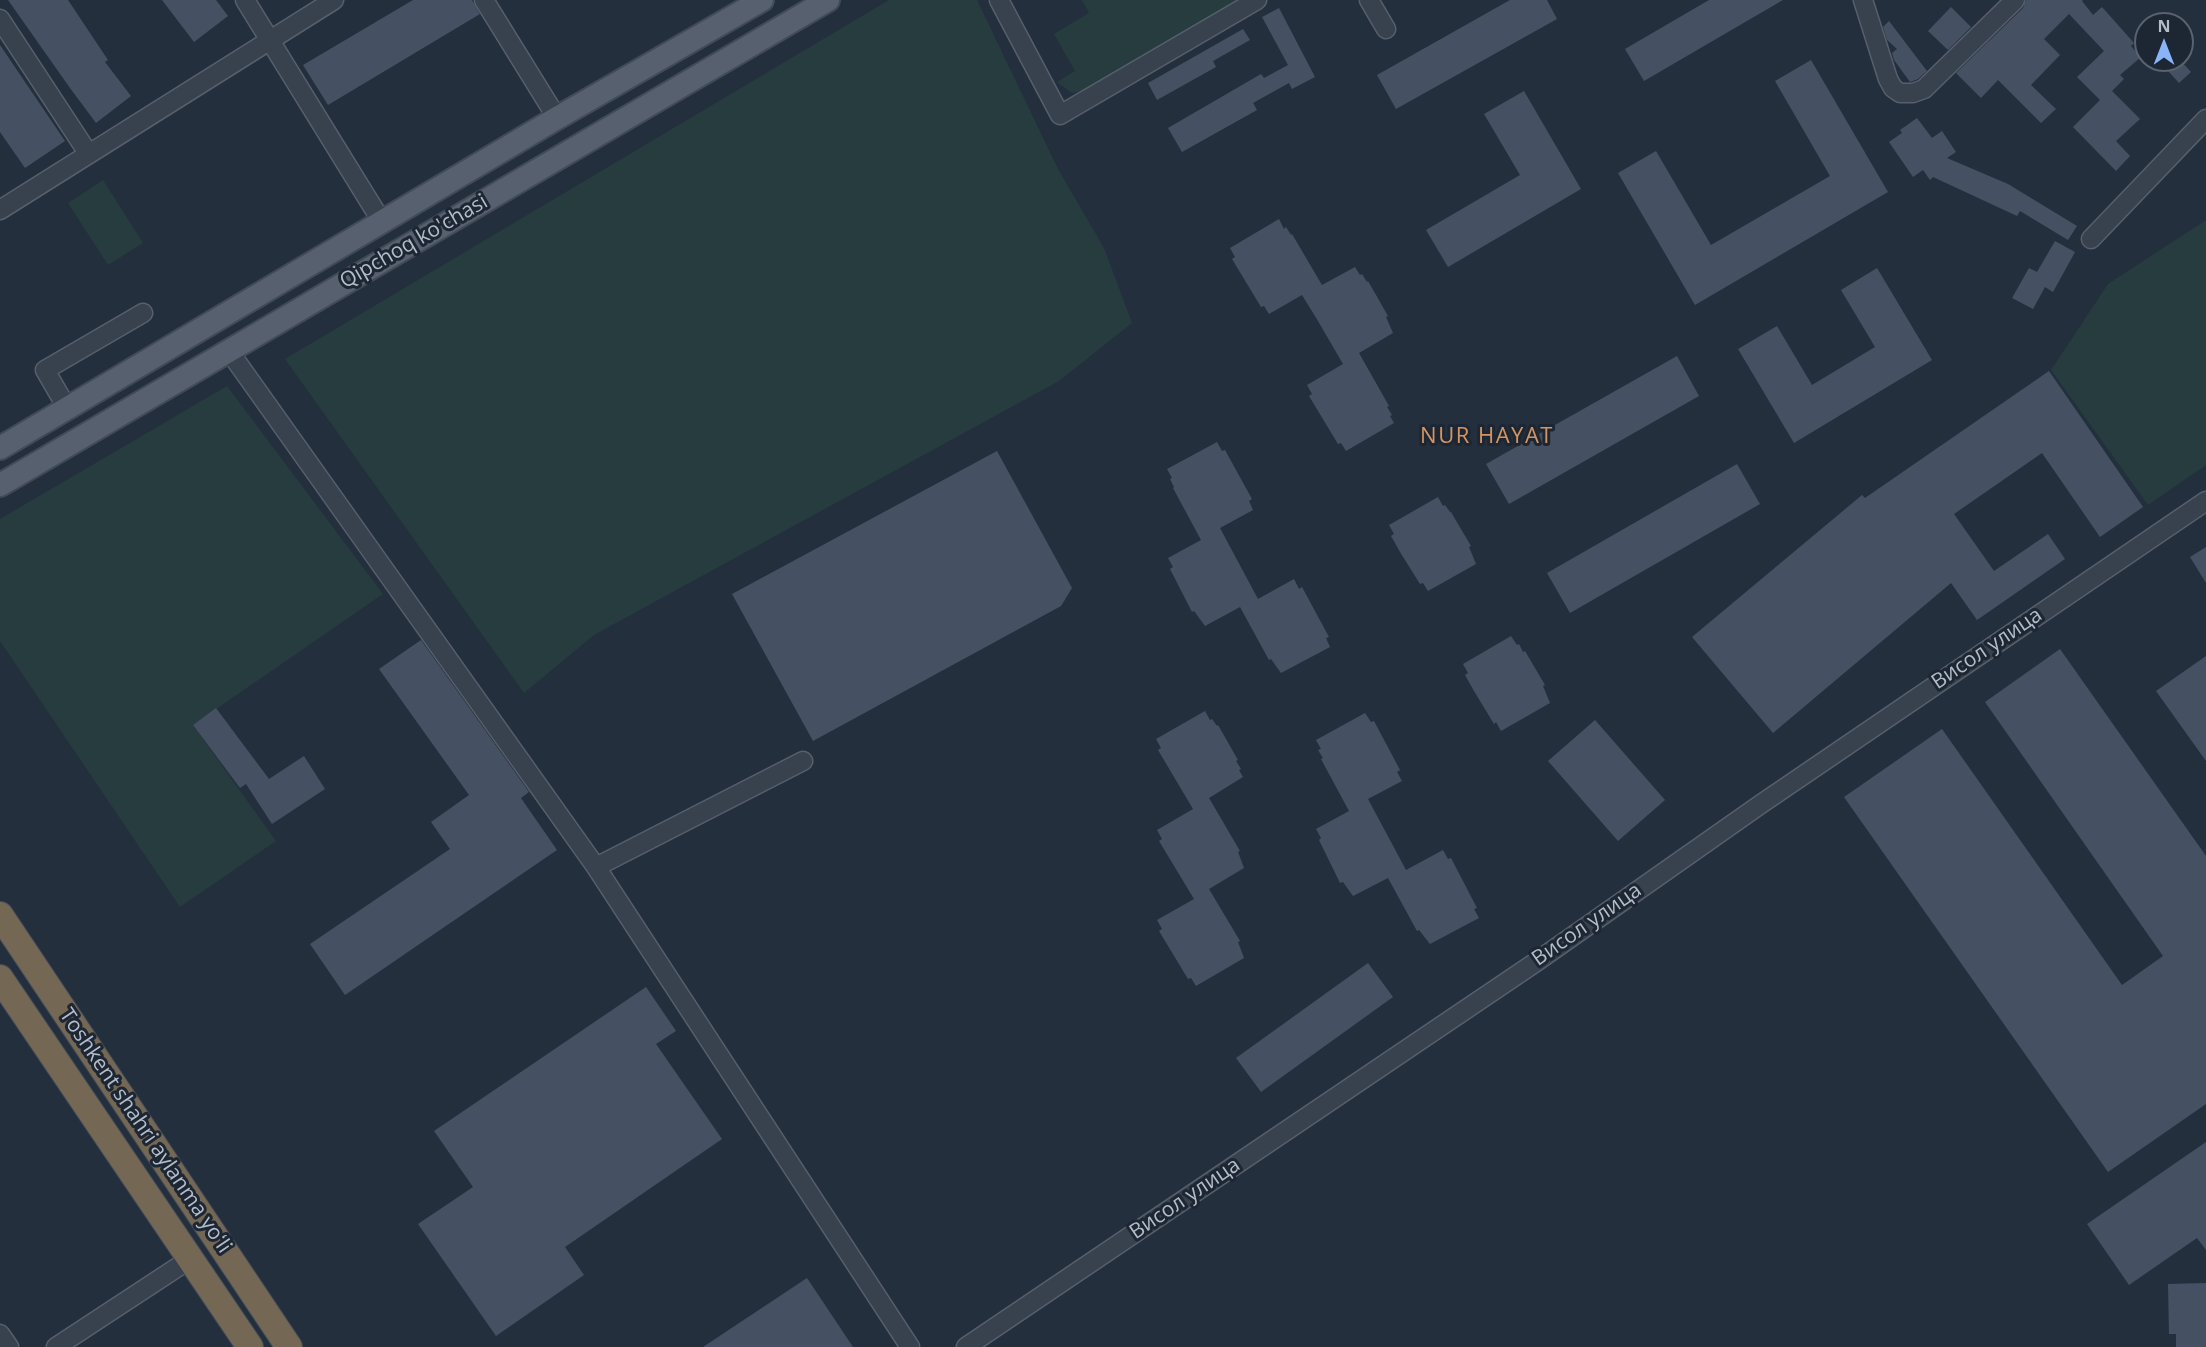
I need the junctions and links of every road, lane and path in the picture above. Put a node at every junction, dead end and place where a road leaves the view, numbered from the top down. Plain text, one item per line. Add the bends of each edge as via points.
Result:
1 (244, 0) edge
2 (334, 0) edge
3 (484, 0) edge
4 (762, 0) edge
5 (828, 0) edge
6 (999, 0) edge
7 (1257, 0) edge
8 (1369, 0) edge
9 (2015, 0) edge
10 (1867, 2) edge
11 (0, 19) edge
12 (1386, 29) dead end
13 (271, 40) junction
14 (607, 89) junction
15 (557, 118) junction
16 (627, 118) junction
17 (2206, 118) edge
18 (88, 153) junction
19 (0, 210) edge
20 (382, 222) junction
21 (2091, 238) dead end
22 (143, 313) dead end
23 (229, 351) junction
24 (67, 408) junction
25 (0, 448) edge
26 (0, 485) edge
27 (2206, 501) edge
28 (803, 761) dead end
29 (596, 867) junction
30 (0, 915) edge
31 (0, 978) edge
32 (190, 1259) junction
33 (0, 1334) edge
34 (9, 1347) edge
35 (56, 1347) edge
36 (250, 1347) edge
37 (290, 1347) edge
38 (910, 1347) edge
39 (966, 1347) edge

1 - 13 street
2 - 13 street
3 - 15 street
4 - 14 main road, Qipchoq ko'chasi
5 - 16 main road, Qipchoq ko'chasi
6 - 7 street via 1060,115
8 - 12 street
9 - 10 street via 1924,89 1913,93 1900,93 1888,80
11 - 18 street
13 - 18 street
13 - 20 street
14 - 15 main road, Qipchoq ko'chasi
14 - 16 main road via 603,99 605,110
15 - 20 main road, Qipchoq ko'chasi
16 - 23 main road, Qipchoq ko'chasi
17 - 21 street
18 - 19 street
20 - 24 main road, Qipchoq ko'chasi
22 - 24 street via 45,370
23 - 26 main road, Qipchoq ko'chasi
23 - 29 street
24 - 25 main road, Qipchoq ko'chasi
27 - 39 street, Висол улица
28 - 29 street
29 - 38 street
30 - 37 highway, Toshkent shahri aylanma yoʻli
31 - 32 highway, Toshkent shahri aylanma yoʻli
32 - 35 street
32 - 36 highway, Toshkent shahri aylanma yoʻli
33 - 34 street

